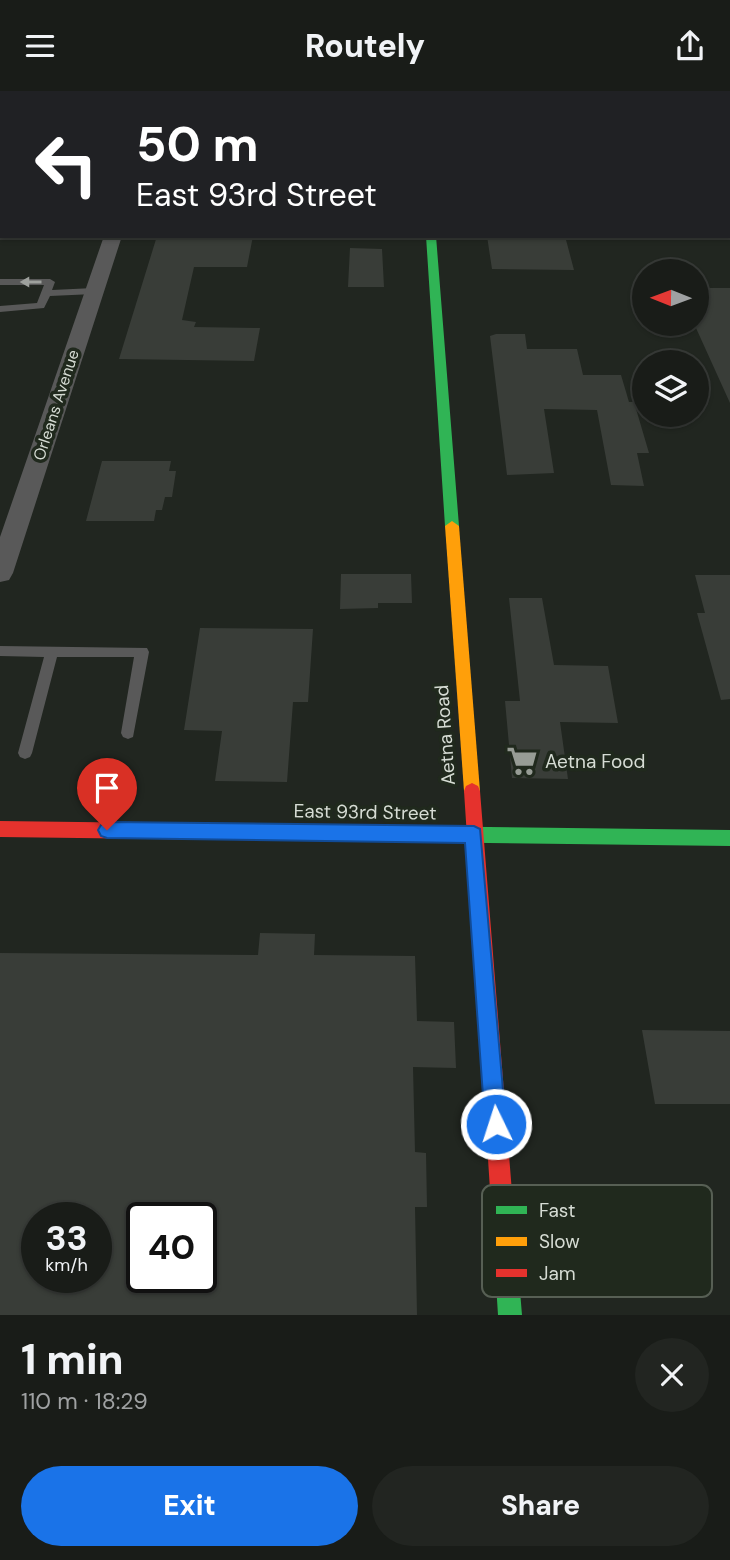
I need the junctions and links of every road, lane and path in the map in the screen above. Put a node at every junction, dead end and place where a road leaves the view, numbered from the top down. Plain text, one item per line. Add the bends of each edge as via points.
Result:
1 (112, 238) edge
2 (431, 238) edge
3 (0, 282) edge
4 (94, 291) junction
5 (47, 293) junction
6 (0, 309) edge
7 (0, 573) edge
8 (0, 651) edge
9 (52, 652) junction
10 (128, 733) dead end
11 (25, 753) dead end
12 (0, 829) edge
13 (474, 835) junction
14 (730, 838) edge
15 (500, 1185) edge
16 (509, 1297) edge
17 (510, 1315) edge

1 - 4 street, Orleans Avenue
2 - 13 street, Aetna Road
5 -> 3 lane via 50,282
4 - 5 lane
4 - 7 street, Orleans Avenue
5 - 6 lane via 41,306
8 - 9 lane
9 - 10 lane via 142,652
9 - 11 lane
12 - 13 street, East 93rd Street
13 - 14 street, East 93rd Street
13 - 15 street, Aetna Road
16 - 17 street, Aetna Road

